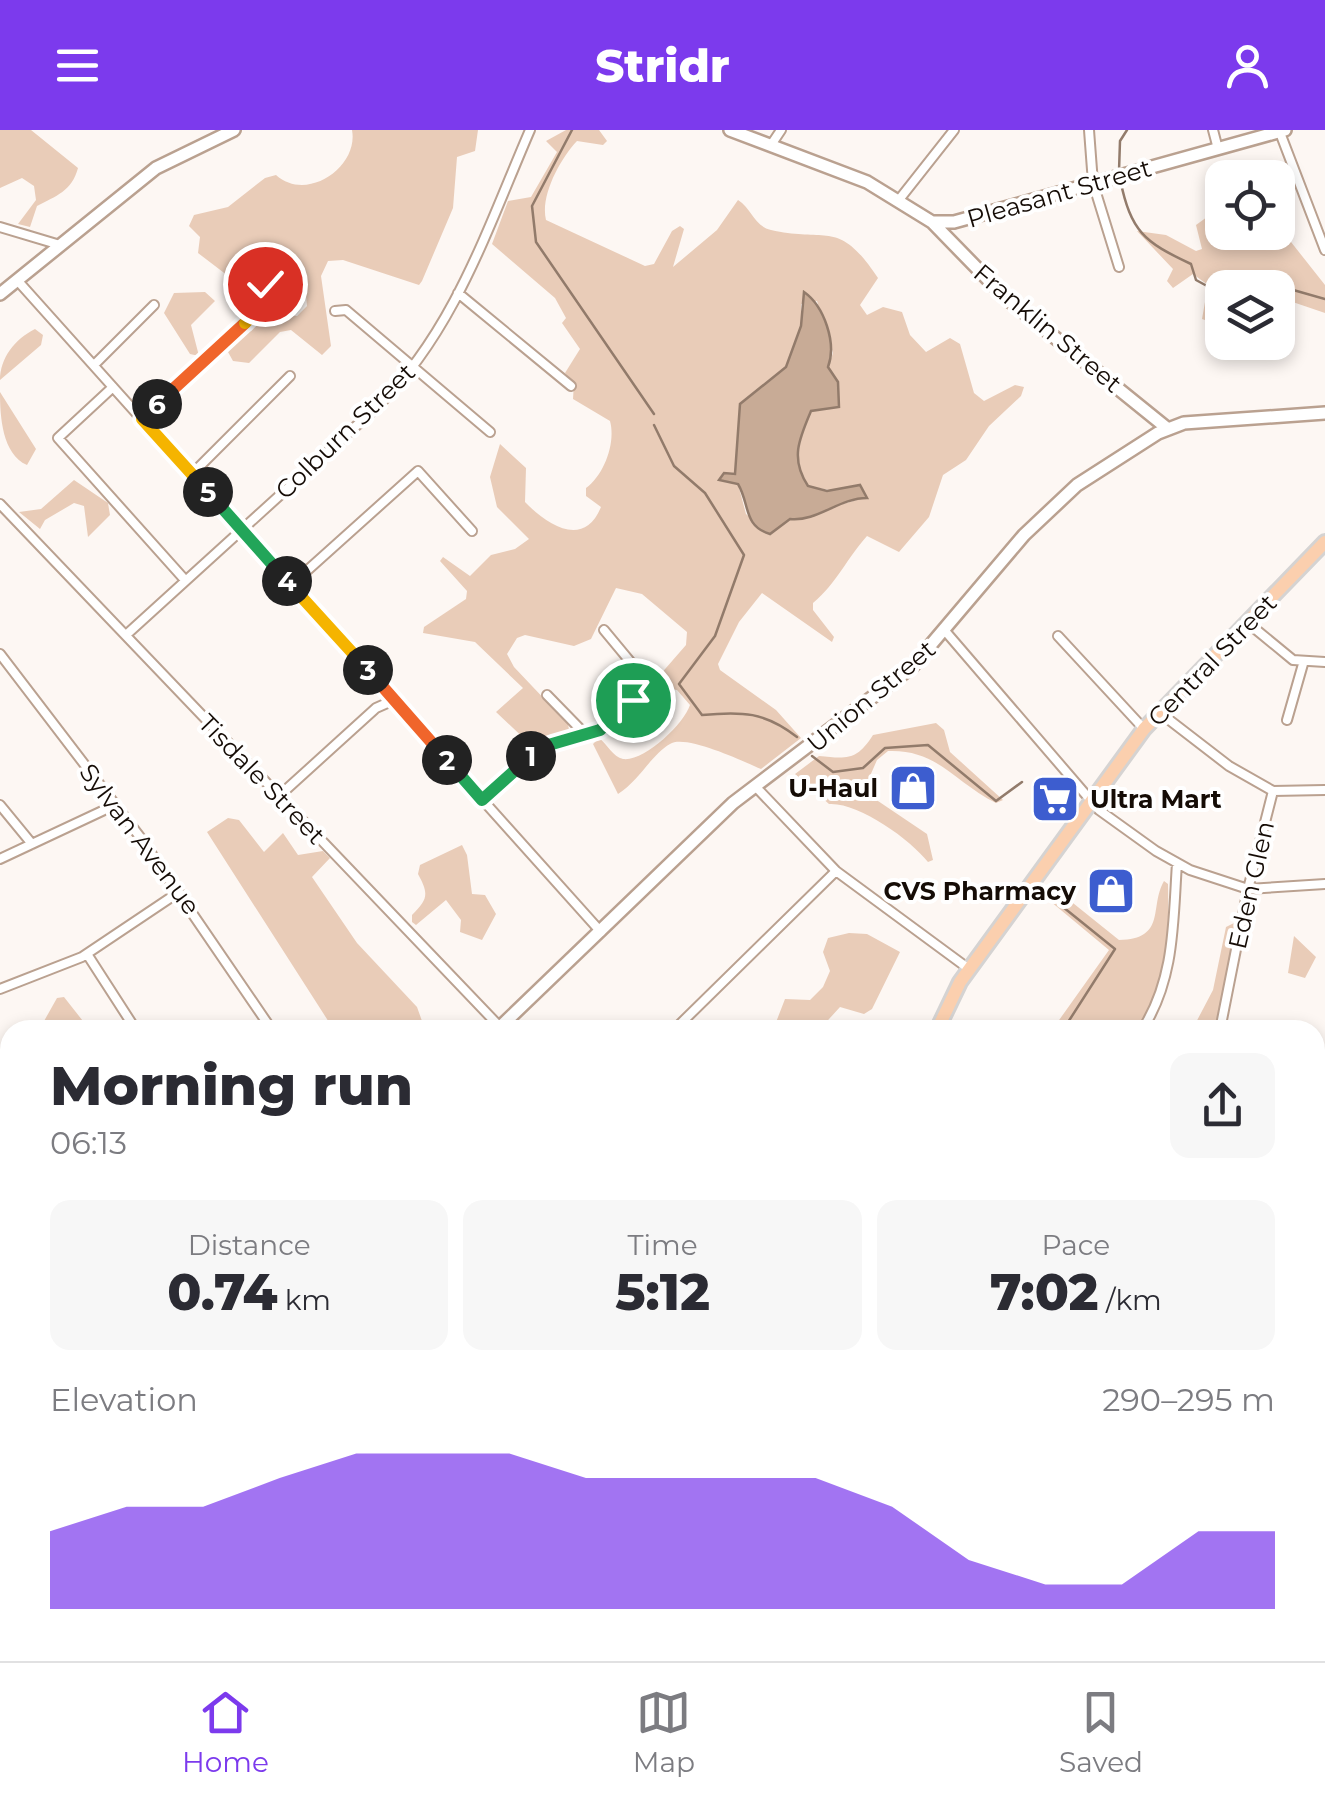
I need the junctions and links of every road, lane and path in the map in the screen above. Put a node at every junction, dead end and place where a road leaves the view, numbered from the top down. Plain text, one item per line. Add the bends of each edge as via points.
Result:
1 (234, 130) edge
2 (530, 130) edge
3 (730, 130) edge
4 (781, 130) edge
5 (954, 130) edge
6 (1089, 130) edge
7 (1213, 130) edge
8 (1281, 131) edge
9 (771, 145) junction
10 (1218, 149) junction
11 (1093, 183) junction
12 (898, 201) junction
13 (932, 222) junction
14 (0, 227) edge
15 (60, 245) junction
16 (1325, 250) edge
17 (253, 268) dead end
18 (1118, 268) dead end
19 (17, 280) junction
20 (458, 293) junction
21 (0, 294) edge
22 (154, 305) dead end
23 (336, 311) dead end
24 (94, 365) junction
25 (416, 366) junction
26 (290, 376) dead end
27 (571, 386) dead end
28 (113, 387) junction
29 (1325, 413) edge
30 (142, 419) junction
31 (1168, 428) junction
32 (490, 432) dead end
33 (192, 474) junction
34 (0, 504) edge
35 (241, 530) junction
36 (472, 530) dead end
37 (1325, 542) edge
38 (185, 580) junction
39 (291, 586) junction
40 (1248, 623) junction
41 (604, 630) dead end
42 (946, 632) junction
43 (126, 635) junction
44 (1058, 636) dead end
45 (0, 654) edge
46 (1325, 662) edge
47 (1303, 664) junction
48 (547, 696) dead end
49 (394, 700) junction
50 (1159, 712) junction
51 (1287, 720) dead end
52 (1144, 730) junction
53 (587, 736) junction
54 (754, 786) junction
55 (1325, 790) edge
56 (1274, 791) junction
57 (279, 796) junction
58 (482, 800) junction
59 (1093, 803) junction
60 (0, 805) edge
61 (114, 806) junction
62 (32, 844) junction
63 (0, 859) edge
64 (1177, 863) junction
65 (836, 872) junction
66 (1325, 884) edge
67 (1248, 888) junction
68 (179, 892) junction
69 (601, 933) junction
70 (87, 954) junction
71 (969, 968) junction
72 (0, 990) edge
73 (130, 1020) edge
74 (265, 1020) edge
75 (491, 1020) edge
76 (509, 1020) edge
77 (684, 1020) edge
78 (941, 1020) edge
79 (1148, 1020) edge
80 (1222, 1020) edge

1 - 15 street via 156,168
2 - 20 street, Colburn Street
3 - 9 street, Pleasant Street
4 - 9 street
5 - 12 street
6 - 11 street
7 - 10 street
8 - 10 street, Pleasant Street
8 - 16 street
9 - 12 street, Pleasant Street via 868,182
10 - 11 street, Pleasant Street
11 - 13 street, Pleasant Street via 954,222
11 - 18 street
12 - 13 street, Pleasant Street
13 - 31 street, Franklin Street via 1006,298
14 - 15 street
15 - 19 street
17 - 30 street via 265,284 266,303
19 - 21 street
19 - 24 street
20 - 25 street, Colburn Street
20 - 27 street
22 - 24 street
23 - 25 street via 346,310
24 - 28 street
25 - 32 street
25 - 35 street, Colburn Street
26 - 33 street
28 - 30 street
28 - 38 street via 58,438
29 - 31 street, Union Street
30 - 33 street
31 - 42 street, Union Street via 1050,507
33 - 35 street
34 - 43 street, Tisdale Street
35 - 38 street, Colburn Street
35 - 39 street
36 - 39 street via 418,470
37 - 40 main road, Central Street
38 - 43 street, Colburn Street
39 - 49 street
40 - 47 street
40 - 50 main road, Central Street
41 - 53 street via 643,682 625,708
42 - 54 street, Union Street via 902,676
42 - 59 street
43 - 57 street, Tisdale Street
44 - 52 street
45 - 61 street, Sylvan Avenue
46 - 47 street
47 - 51 street
48 - 53 street
49 - 57 street via 376,708
49 - 58 street
50 - 52 main road, Central Street
50 - 56 street
52 - 59 main road, Central Street
53 - 58 street via 536,752
54 - 65 street
54 - 69 street, Union Street
55 - 56 street, Eden Glen
56 - 67 street, Eden Glen
57 - 75 street, Tisdale Street
58 - 69 street
59 - 64 street
59 - 71 main road, Central Street
60 - 62 street
61 - 62 street
61 - 68 street, Sylvan Avenue
62 - 63 street
64 - 67 street
64 - 79 street via 1169,970
65 - 71 street
65 - 77 street
66 - 67 street
67 - 80 street, Eden Glen
68 - 70 street
68 - 74 street, Sylvan Avenue
69 - 76 street, Union Street
70 - 72 street
70 - 73 street
71 - 78 main road, Central Street

